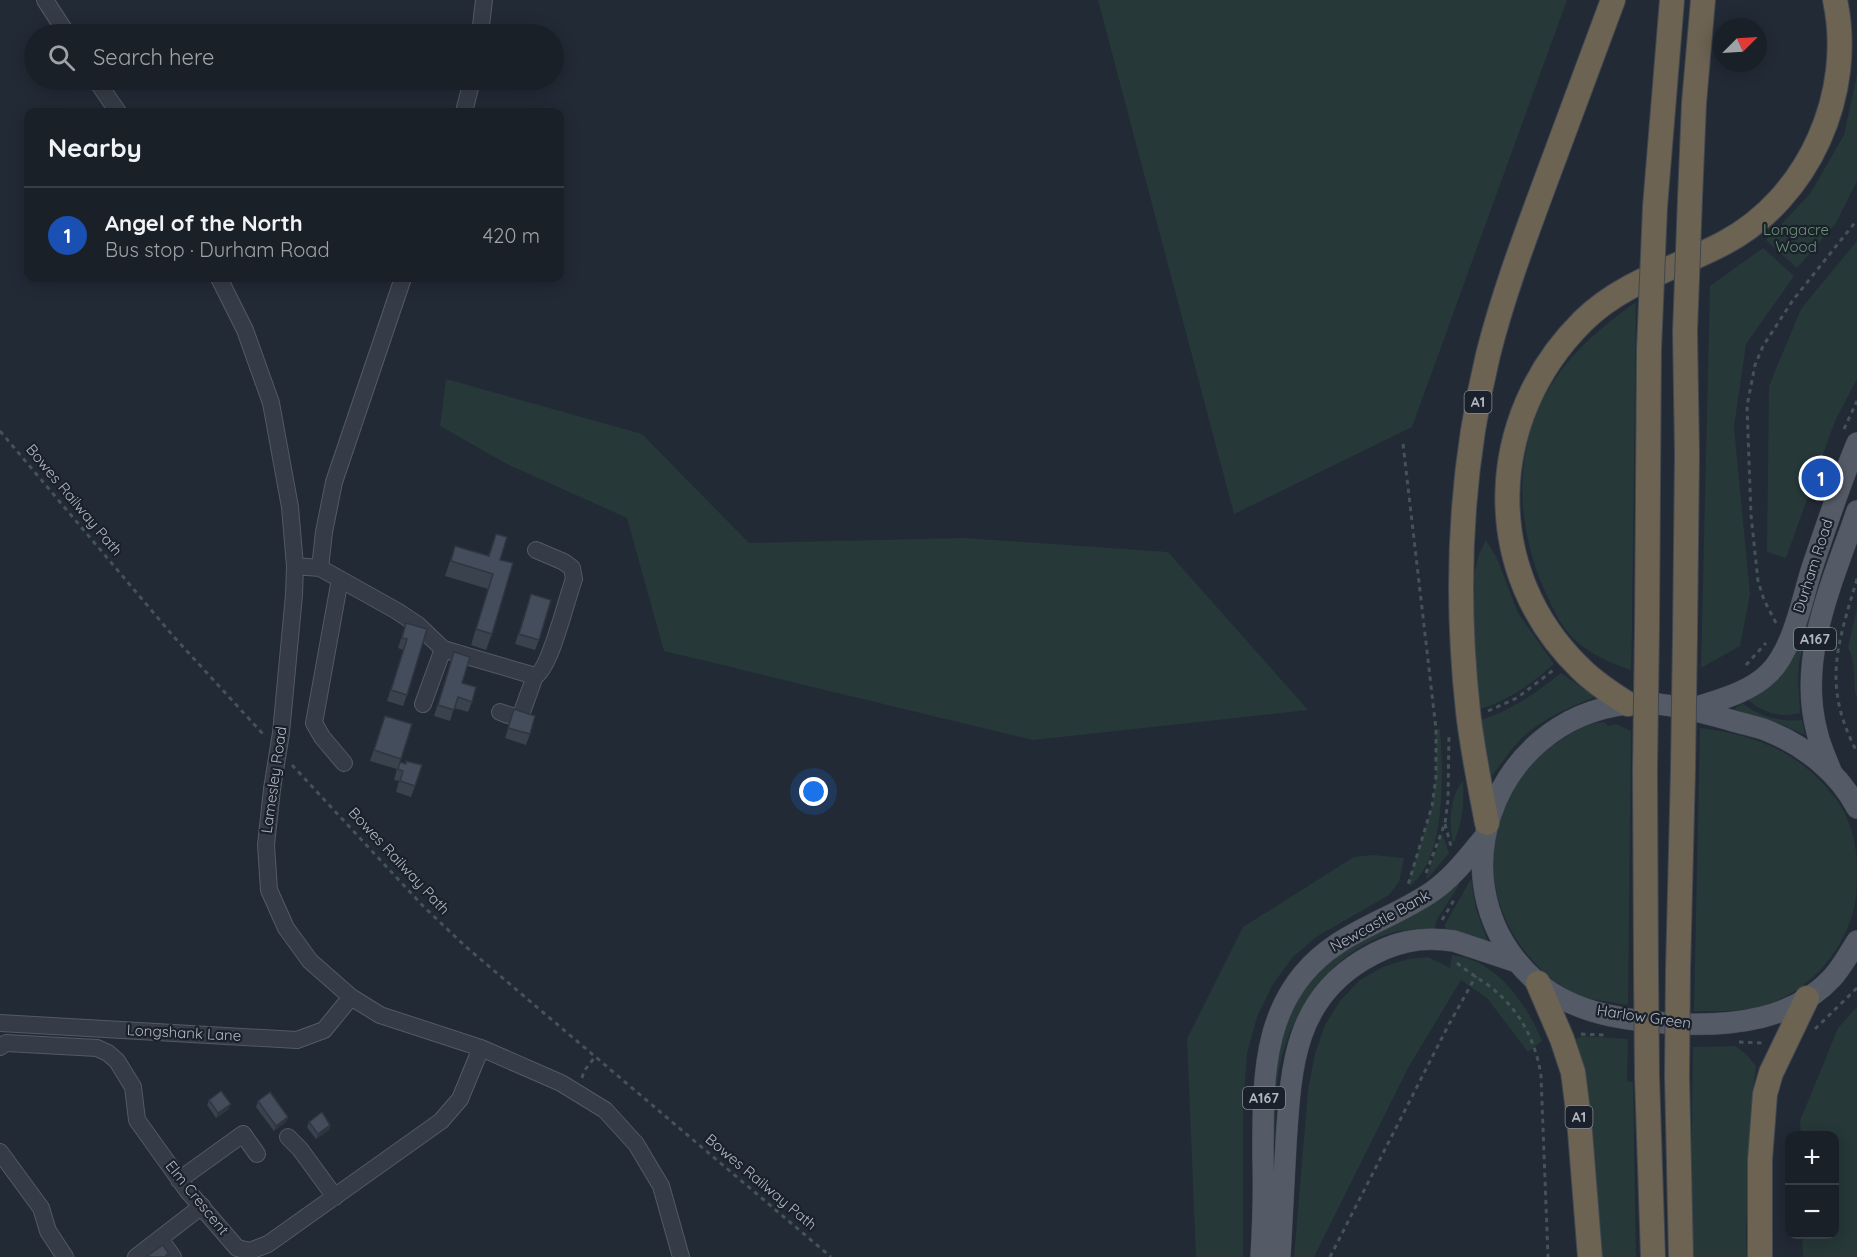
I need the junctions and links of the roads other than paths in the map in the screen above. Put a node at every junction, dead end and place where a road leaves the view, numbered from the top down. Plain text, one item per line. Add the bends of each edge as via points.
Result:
1 (45, 0) edge
2 (484, 0) edge
3 (1613, 0) edge
4 (1672, 0) edge
5 (1703, 0) edge
6 (1835, 0) edge
7 (61, 24) edge
8 (481, 24) edge
9 (103, 90) edge
10 (470, 90) edge
11 (114, 108) edge
12 (465, 108) edge
13 (221, 282) edge
14 (402, 282) edge
15 (1857, 443) edge
16 (1857, 511) edge
17 (537, 550) dead end
18 (295, 566) junction
19 (320, 568) junction
20 (340, 579) junction
21 (443, 649) junction
22 (535, 676) junction
23 (423, 704) dead end
24 (1628, 704) junction
25 (1691, 710) junction
26 (500, 712) dead end
27 (344, 763) dead end
28 (1831, 772) junction
29 (1857, 808) edge
30 (1485, 831) junction
31 (1857, 941) edge
32 (1850, 960) edge
33 (1517, 962) junction
34 (1538, 983) junction
35 (351, 997) junction
36 (1807, 998) junction
37 (0, 1023) edge
38 (0, 1047) edge
39 (481, 1048) junction
40 (288, 1137) dead end
41 (0, 1152) edge
42 (257, 1154) dead end
43 (180, 1180) junction
44 (335, 1197) junction
45 (202, 1206) junction
46 (160, 1239) junction
47 (65, 1257) edge
48 (136, 1257) edge
49 (173, 1257) edge
50 (681, 1257) edge
51 (1261, 1257) edge
52 (1280, 1257) edge
53 (1590, 1257) edge
54 (1653, 1257) edge
55 (1681, 1257) edge
56 (1760, 1257) edge

1 - 7 street
2 - 8 street
3 - 30 highway, A1 via 1504,300 1476,411 1467,471 1461,597 1468,713
4 - 54 highway, bridge via 1650,350 1645,771 1647,1076
5 - 55 highway, bridge via 1694,103 1685,332 1687,454 1677,1076
6 - 24 highway via 1840,36 1836,90 1818,143 1789,189 1763,215 1726,242 1632,286 1585,319 1547,363 1521,414 1508,470 1507,499 1515,558 1525,587 1563,651 1597,683
9 - 11 street
10 - 12 street
13 - 18 street, Lamesley Road via 245,330 271,403 290,507
14 - 19 street via 334,482
15 - 25 main road, Durham Road / A167 via 1778,663 1752,686
16 - 28 main road, Durham Road / A167 via 1818,631 1812,667 1817,732
17 - 22 street via 572,568 574,579 549,656
18 - 19 street
18 - 35 street, Lamesley Road, bridge via 266,845 269,890 286,928 310,961
19 - 20 street
20 - 21 street via 398,611
20 - 27 street via 314,723
21 - 22 street
21 - 23 street
22 - 26 street via 522,712 518,716
24 - 25 main road, Harlow Green / A167
24 - 30 main road, Harlow Green / A167 via 1569,722 1535,744 1510,774
25 - 28 main road, Harlow Green / A167 via 1768,731 1802,748
28 - 29 main road, Harlow Green / A167
30 - 33 main road, Harlow Green / A167 via 1483,877 1488,904
30 - 51 main road, Newcastle Bank / A167 via 1458,868 1435,890 1321,955 1291,992 1273,1031 1264,1077
31 - 32 main road, Harlow Green / A167
32 - 36 main road, Harlow Green / A167
33 - 34 main road, Harlow Green / A167
33 - 52 main road, Newcastle Bank / A167 via 1443,939 1402,942 1355,965 1326,991 1304,1027 1290,1078
34 - 36 main road, Harlow Green / A167 via 1600,1014 1664,1023 1740,1023 1765,1017
34 - 53 highway, A1 via 1572,1072
35 - 37 street, Longshank Lane via 324,1030 297,1040
35 - 39 street, Lamesley Road via 380,1015
36 - 56 highway via 1765,1094
38 - 43 street, Elm Crescent via 18,1043 97,1048 108,1053 133,1087 137,1120
39 - 44 street, Elm Crescent via 460,1099 441,1121
39 - 50 street, Lamesley Road via 561,1083 605,1110 636,1144 661,1186
40 - 44 street
41 - 47 street via 40,1208 48,1231
42 - 43 street via 243,1134
43 - 45 street, Elm Crescent
44 - 45 street, Elm Crescent via 268,1244 250,1251 237,1248
45 - 46 street
46 - 48 street
46 - 49 street

